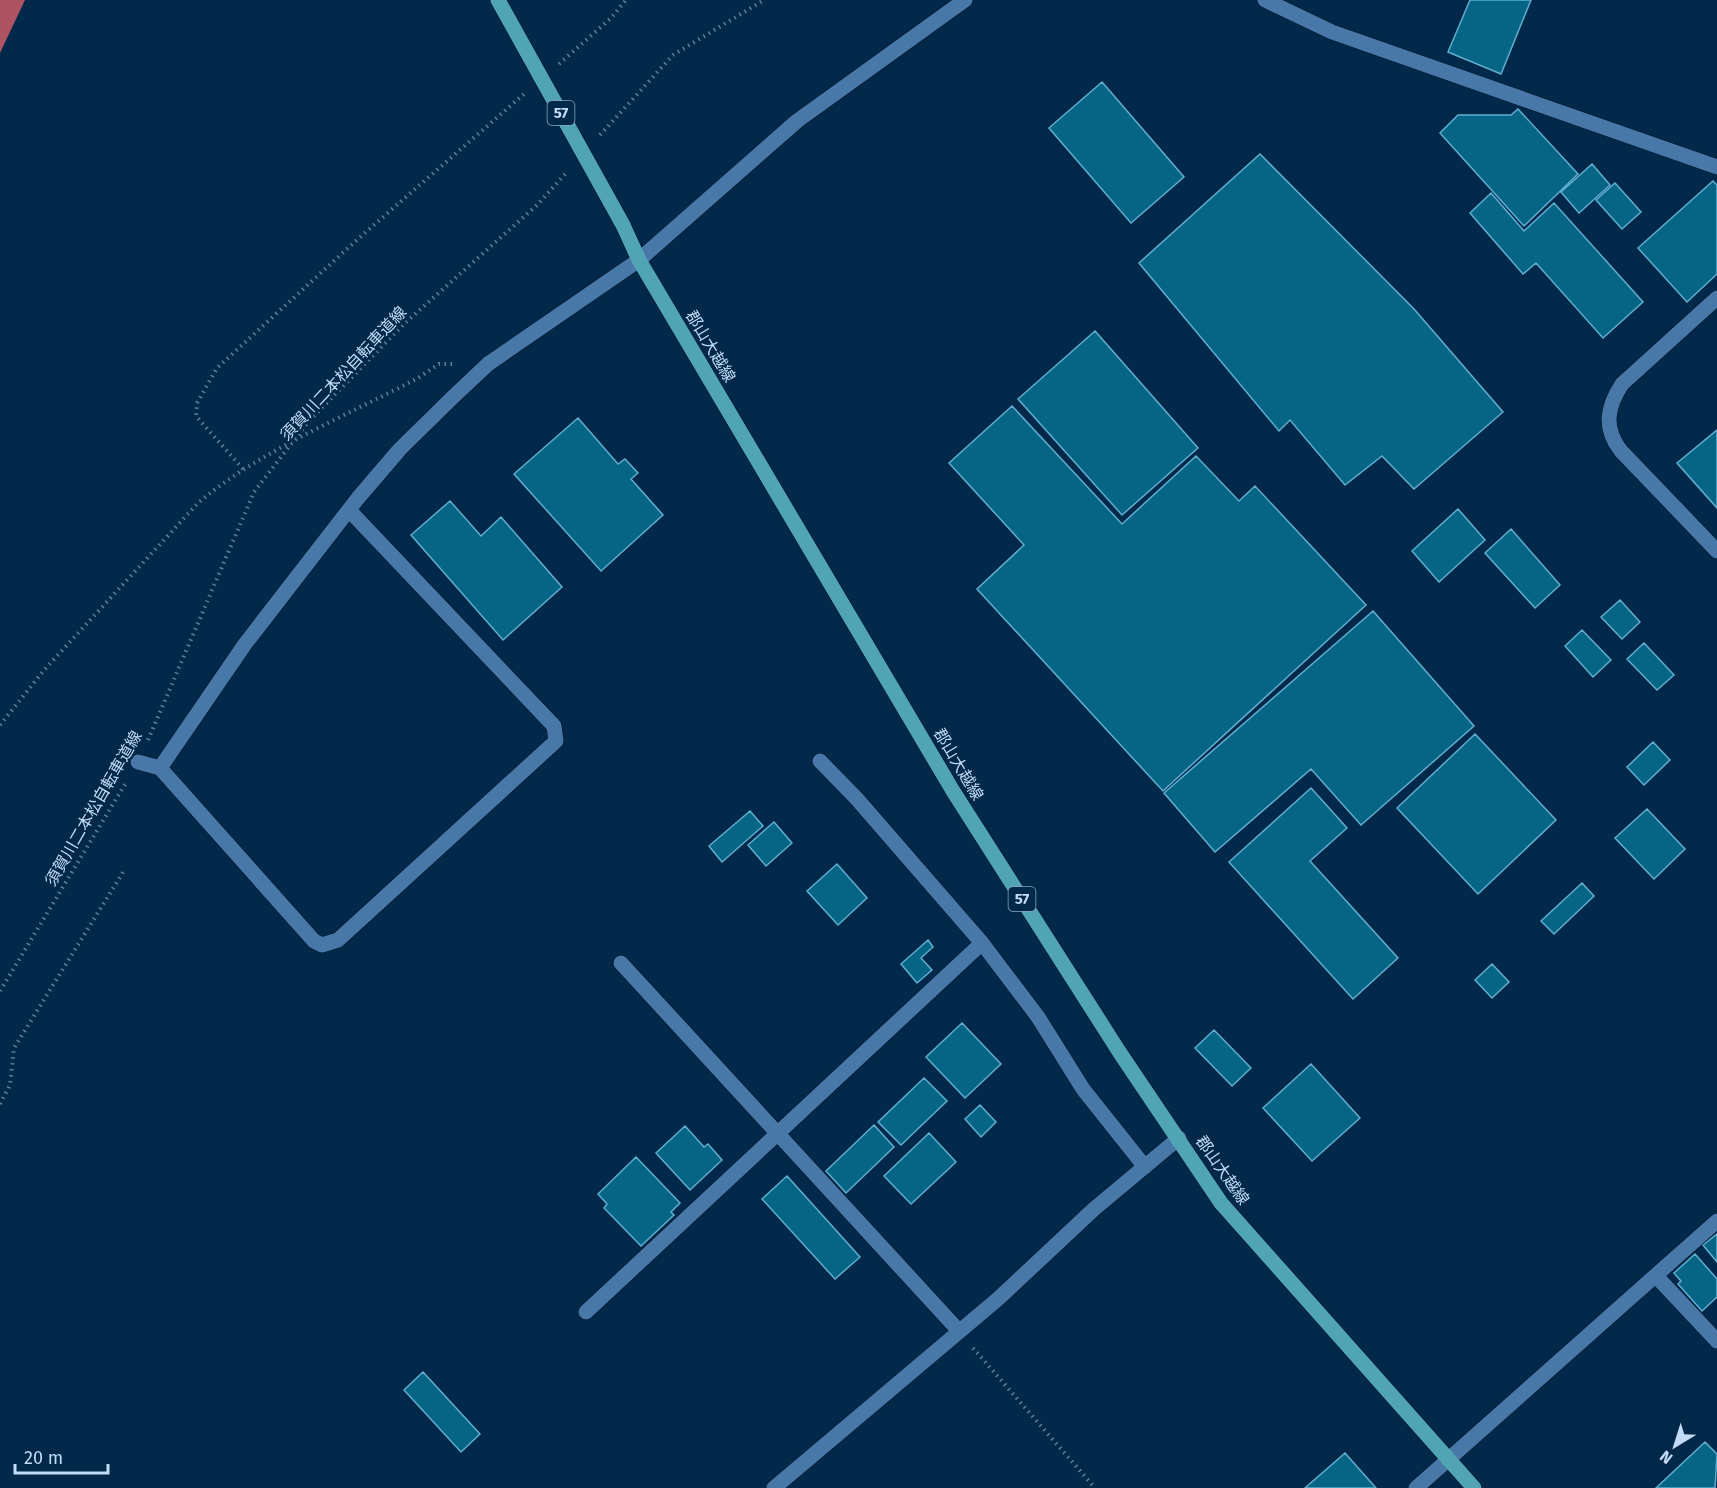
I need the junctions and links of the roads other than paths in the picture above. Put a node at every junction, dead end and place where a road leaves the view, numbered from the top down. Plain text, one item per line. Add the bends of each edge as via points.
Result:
1 (498, 0) edge
2 (965, 0) edge
3 (1265, 0) edge
4 (1717, 167) edge
5 (639, 260) junction
6 (1717, 298) edge
7 (349, 510) junction
8 (1717, 551) edge
9 (820, 761) dead end
10 (138, 762) road end
11 (160, 768) junction
12 (982, 943) junction
13 (621, 963) dead end
14 (777, 1133) junction
15 (1179, 1138) junction
16 (1145, 1167) junction
17 (1717, 1221) edge
18 (1656, 1276) junction
19 (586, 1312) dead end
20 (959, 1331) junction
21 (1717, 1341) edge
22 (1450, 1461) junction
23 (774, 1488) edge
24 (1416, 1488) edge
25 (1474, 1488) edge

1 - 5 main road, 郡山大越線 / 57, bridge
2 - 5 street via 797,121
3 - 4 street via 1332,32
5 - 7 street via 488,364 400,448
5 - 15 main road, 郡山大越線 / 57 via 953,791 1120,1053
6 - 8 street via 1622,384 1612,400 1608,420 1611,438 1621,451
7 - 11 street via 246,644
7 - 11 street via 554,726 556,741 338,940 322,945 314,941
9 - 12 street
10 - 11 street
12 - 14 street
12 - 16 street via 1038,1017 1083,1089
13 - 14 street
14 - 19 street
14 - 20 street
15 - 16 street
15 - 22 main road, 郡山大越線 / 57 via 1221,1203
16 - 20 street
17 - 18 street
18 - 21 street
18 - 22 street
20 - 23 street
22 - 24 street
22 - 25 main road, 郡山大越線 / 57

